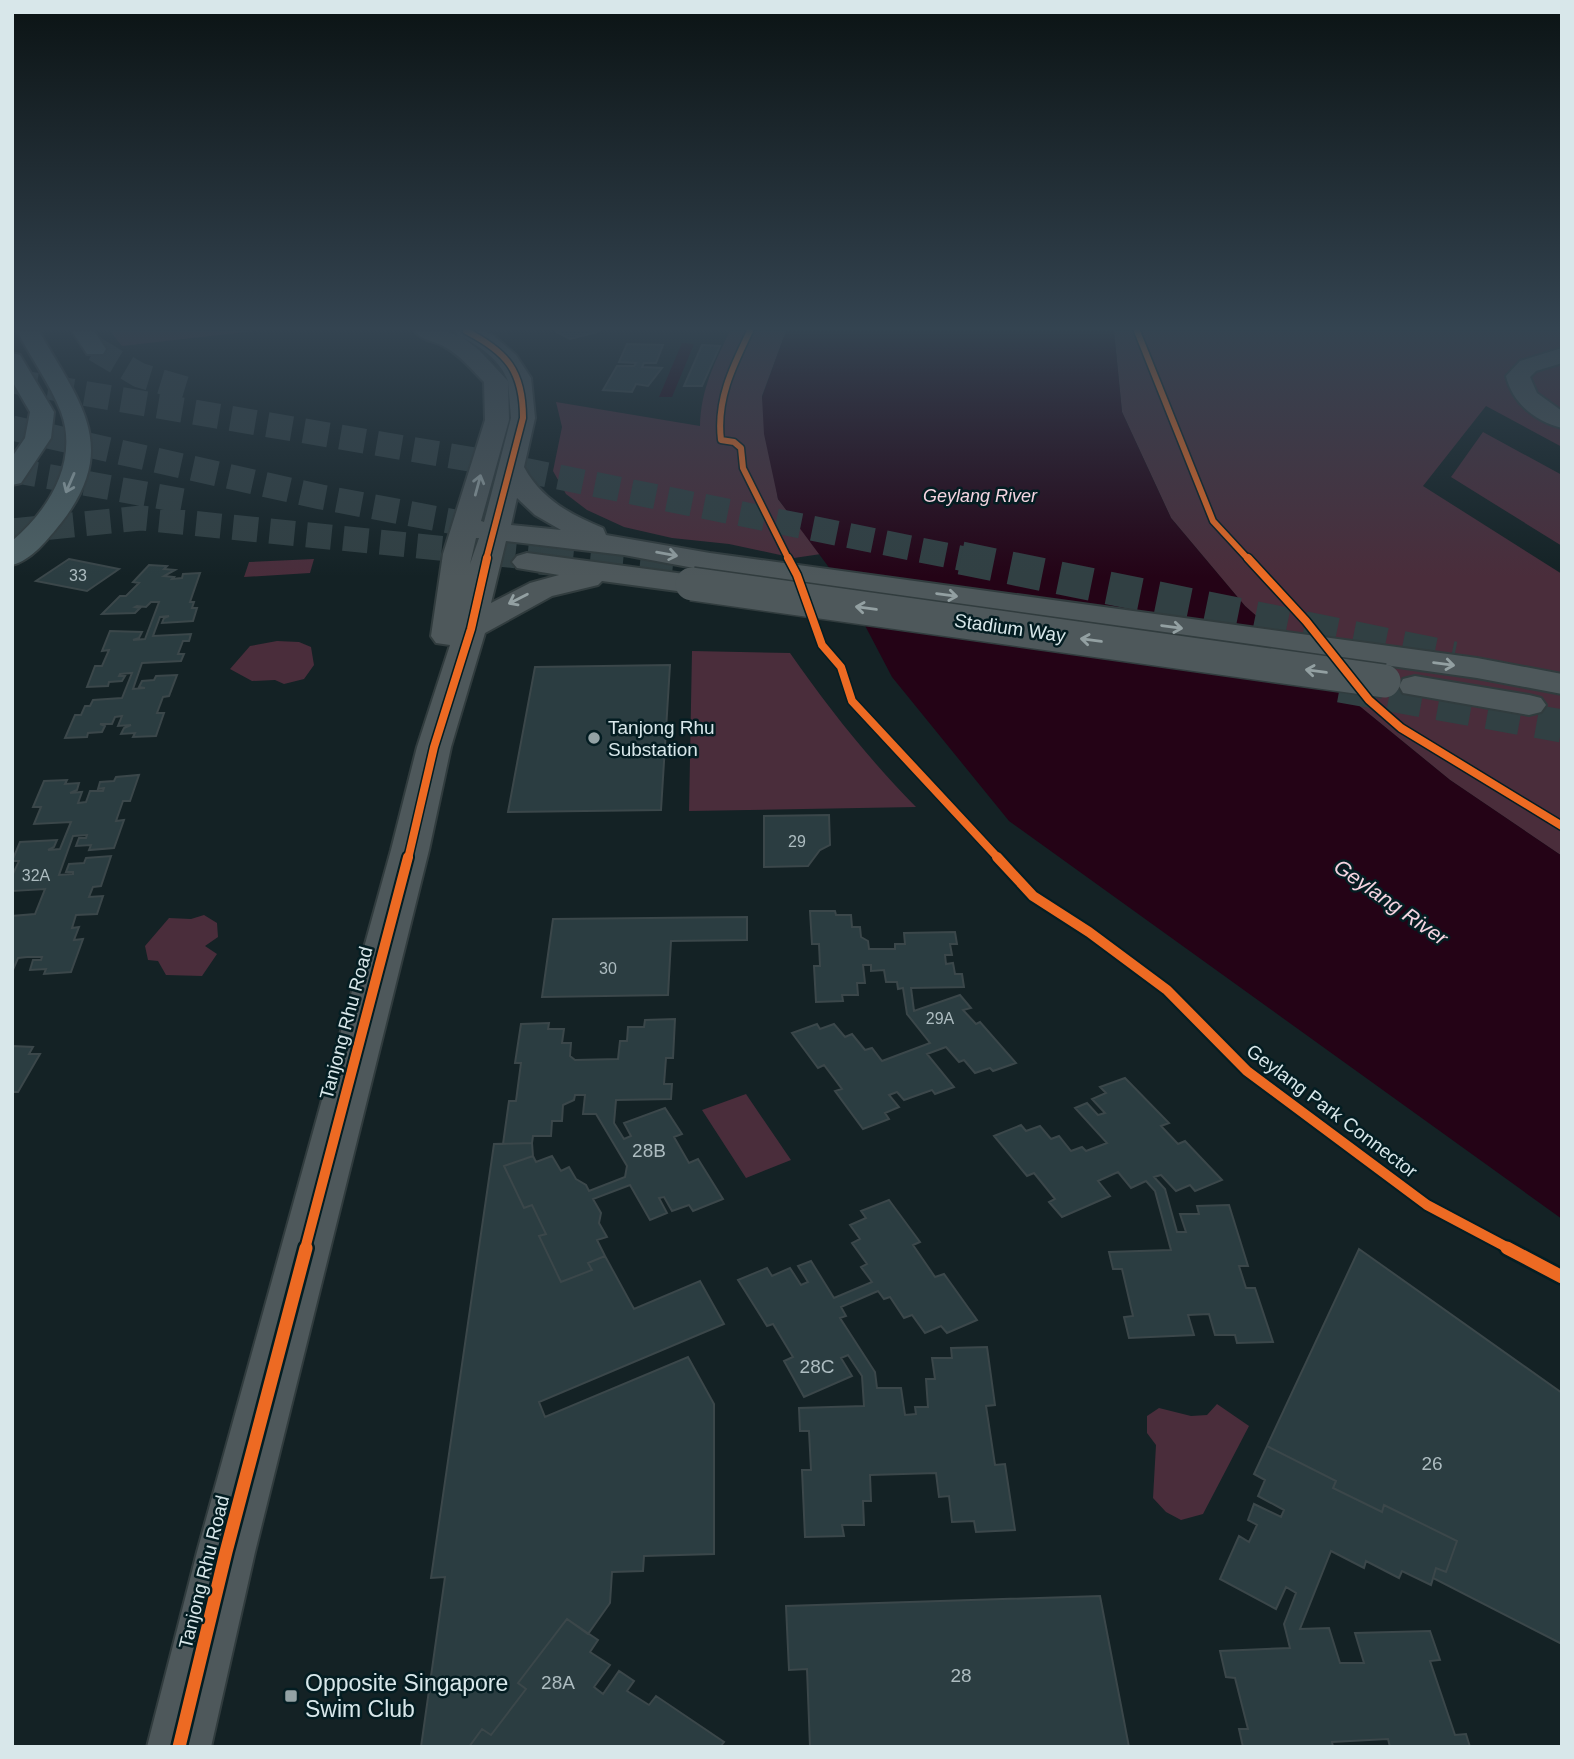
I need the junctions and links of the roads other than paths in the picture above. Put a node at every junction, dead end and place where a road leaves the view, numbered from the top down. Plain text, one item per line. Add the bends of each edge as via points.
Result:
1 (42, 413) edge
2 (72, 413) edge
3 (497, 413) edge
4 (523, 413) edge
5 (1545, 413) edge
6 (1562, 421) edge
7 (511, 467) junction
8 (12, 477) edge
9 (476, 542) junction
10 (624, 546) junction
11 (12, 556) edge
12 (701, 573) junction
13 (632, 575) junction
14 (471, 629) junction
15 (458, 667) junction
16 (1380, 668) junction
17 (1562, 684) edge
18 (1562, 711) edge
19 (179, 1747) edge

1 - 8 highway via 38,438
2 -> 11 highway via 80,443 69,488 42,529
9 -> 3 street, Tanjong Rhu Road
4 - 7 street, Tanjong Rhu Road
5 - 6 street
7 - 9 street, Tanjong Rhu Road
7 - 10 street via 518,484 542,508 569,525
9 - 10 street, Stadium Way
9 - 13 street, Stadium Way
9 - 14 street, Tanjong Rhu Road
9 - 15 street, Tanjong Rhu Road via 446,637
10 -> 12 street, Stadium Way
12 - 13 street, Stadium Way
12 - 16 street, Stadium Way, bridge
13 -> 14 street via 567,580 538,590
14 - 15 street, Tanjong Rhu Road
15 - 19 street, Tanjong Rhu Road
16 -> 17 street, Stadium Way via 1477,668
16 - 18 street, Stadium Way

